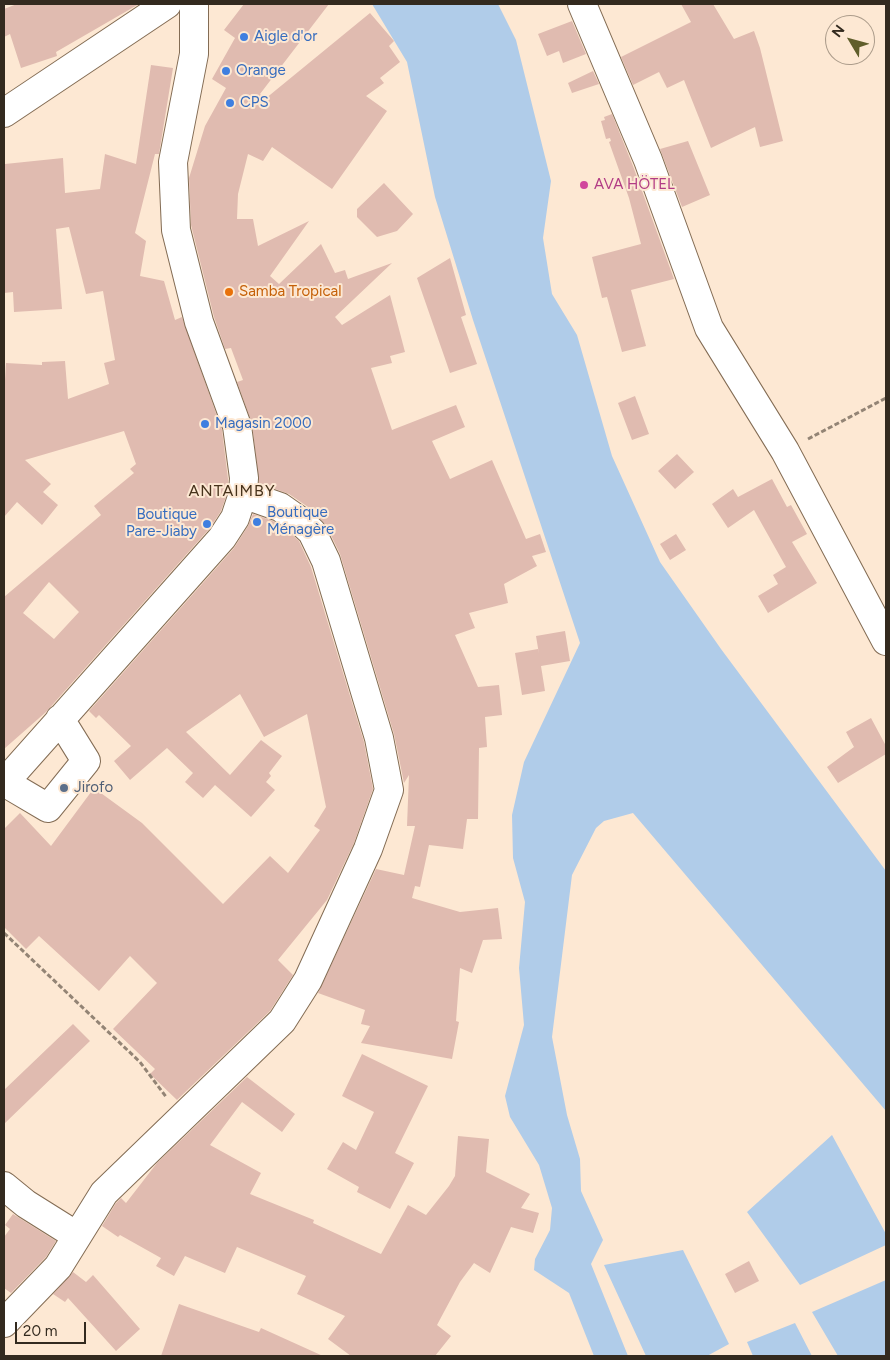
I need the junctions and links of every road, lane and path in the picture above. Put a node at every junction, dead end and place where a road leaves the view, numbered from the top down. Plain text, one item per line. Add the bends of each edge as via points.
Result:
1 (167, 4) edge
2 (194, 4) edge
3 (582, 4) edge
4 (4, 113) edge
5 (886, 398) edge
6 (785, 451) junction
7 (243, 494) junction
8 (886, 641) edge
9 (60, 719) junction
10 (4, 783) edge
11 (4, 933) edge
12 (182, 1116) junction
13 (4, 1186) edge
14 (76, 1236) junction
15 (4, 1323) edge

1 - 4 street
2 - 7 street via 194,54 173,162 176,230 199,322 237,426
3 - 6 street via 648,160 709,328
5 - 6 path
6 - 8 street
7 - 9 street via 235,518 222,538
7 - 12 street via 280,508 312,532 326,561 379,738 390,790 368,849 308,980 282,1021
9 - 10 street
9 - 10 street via 86,760 48,808
11 - 12 path via 140,1062
12 - 14 street via 104,1193
13 - 14 street
14 - 15 street via 58,1267

